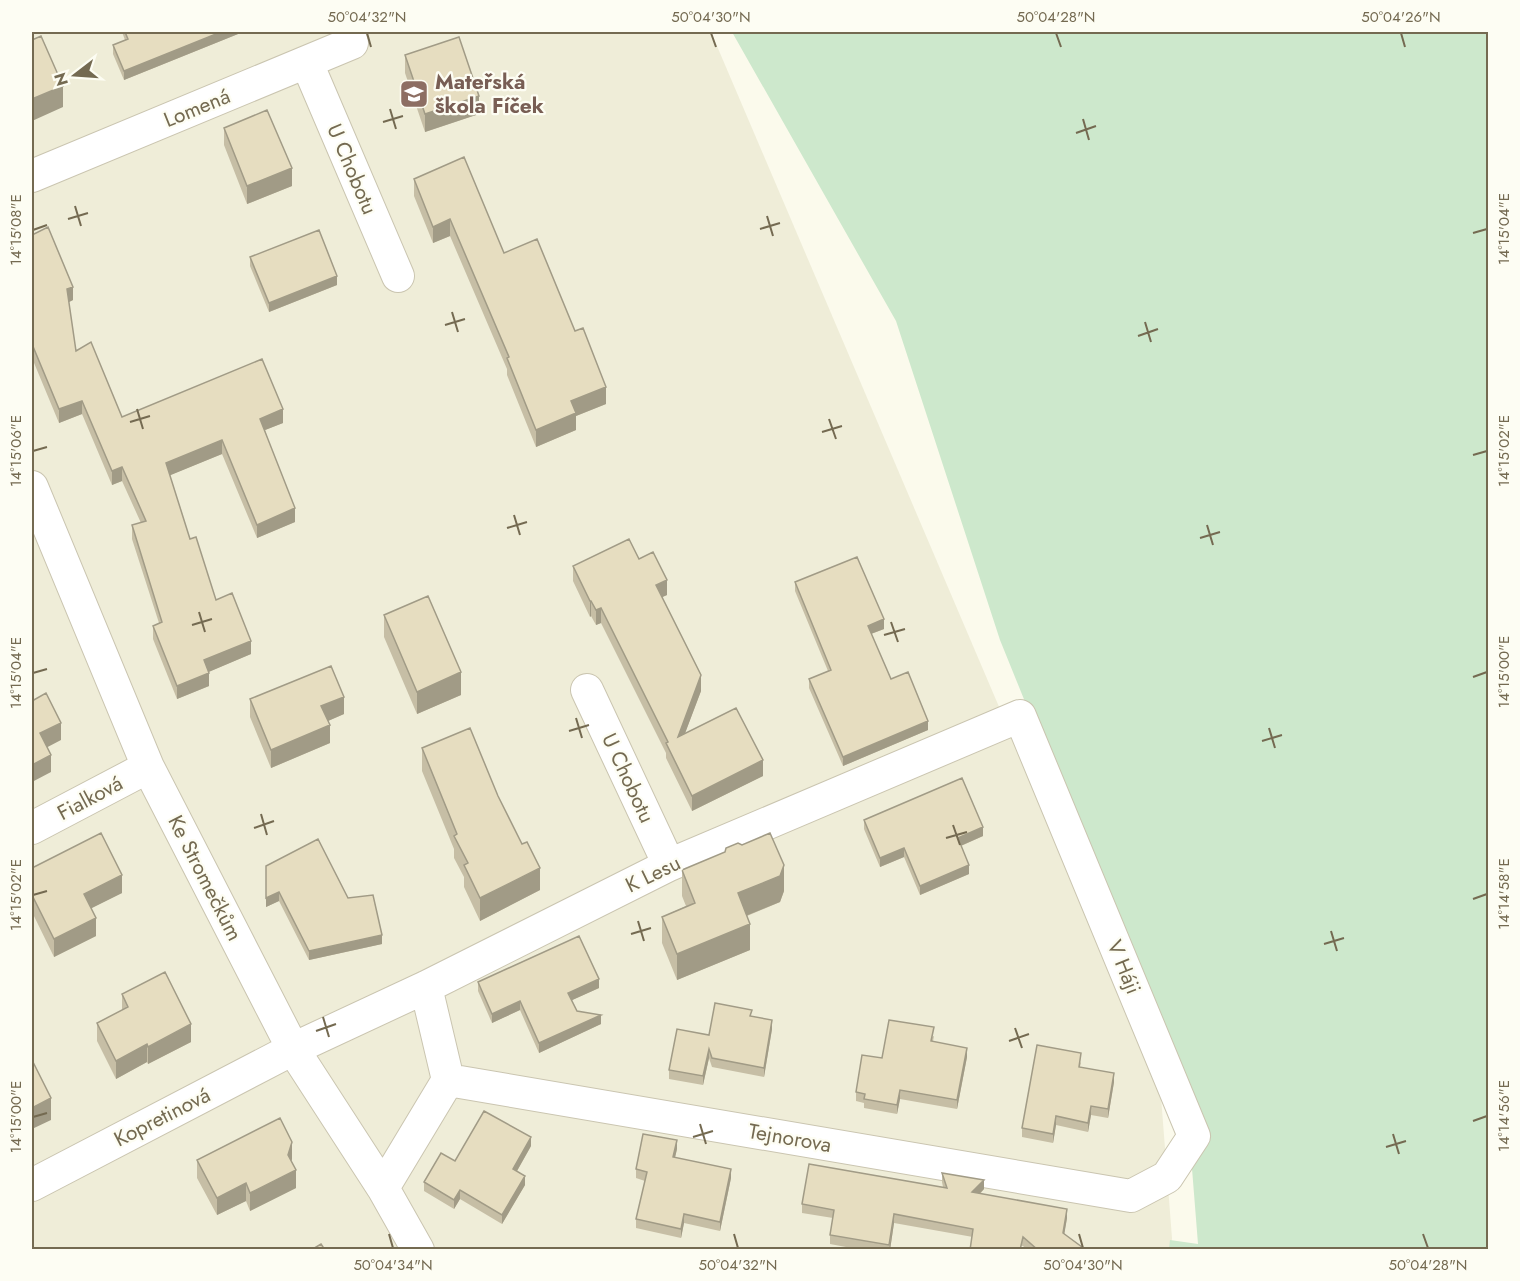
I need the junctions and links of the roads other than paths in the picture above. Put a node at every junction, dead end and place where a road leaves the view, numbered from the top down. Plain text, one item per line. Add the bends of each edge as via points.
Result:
1 (348, 32) edge
2 (307, 63) junction
3 (32, 176) edge
4 (398, 276) dead end
5 (34, 499) edge
6 (586, 690) dead end
7 (1020, 716) joint
8 (148, 767) junction
9 (32, 828) edge
10 (669, 865) junction
11 (426, 987) junction
12 (293, 1048) junction
13 (448, 1080) junction
14 (32, 1185) edge
15 (382, 1188) junction
16 (1131, 1196) joint
17 (418, 1250) edge

1 - 2 street, Lomená via 352,43
2 - 3 street, Lomená
2 - 4 street, U Chobotu
5 - 8 street, Ke Stromečkům
6 - 10 street, U Chobotu
7 - 10 street, K Lesu
7 - 16 street, V Háji via 1194,1136 1167,1177
8 - 9 street, Fialková
8 - 12 street, Ke Stromečkům
10 - 11 street, K Lesu
11 - 12 street, K Lesu
11 - 13 street
12 - 14 street, Kopretinová
12 - 15 street, Ke Stromečkům
13 - 15 street
13 - 16 street, Tejnorova
15 - 17 street, Ke Stromečkům

